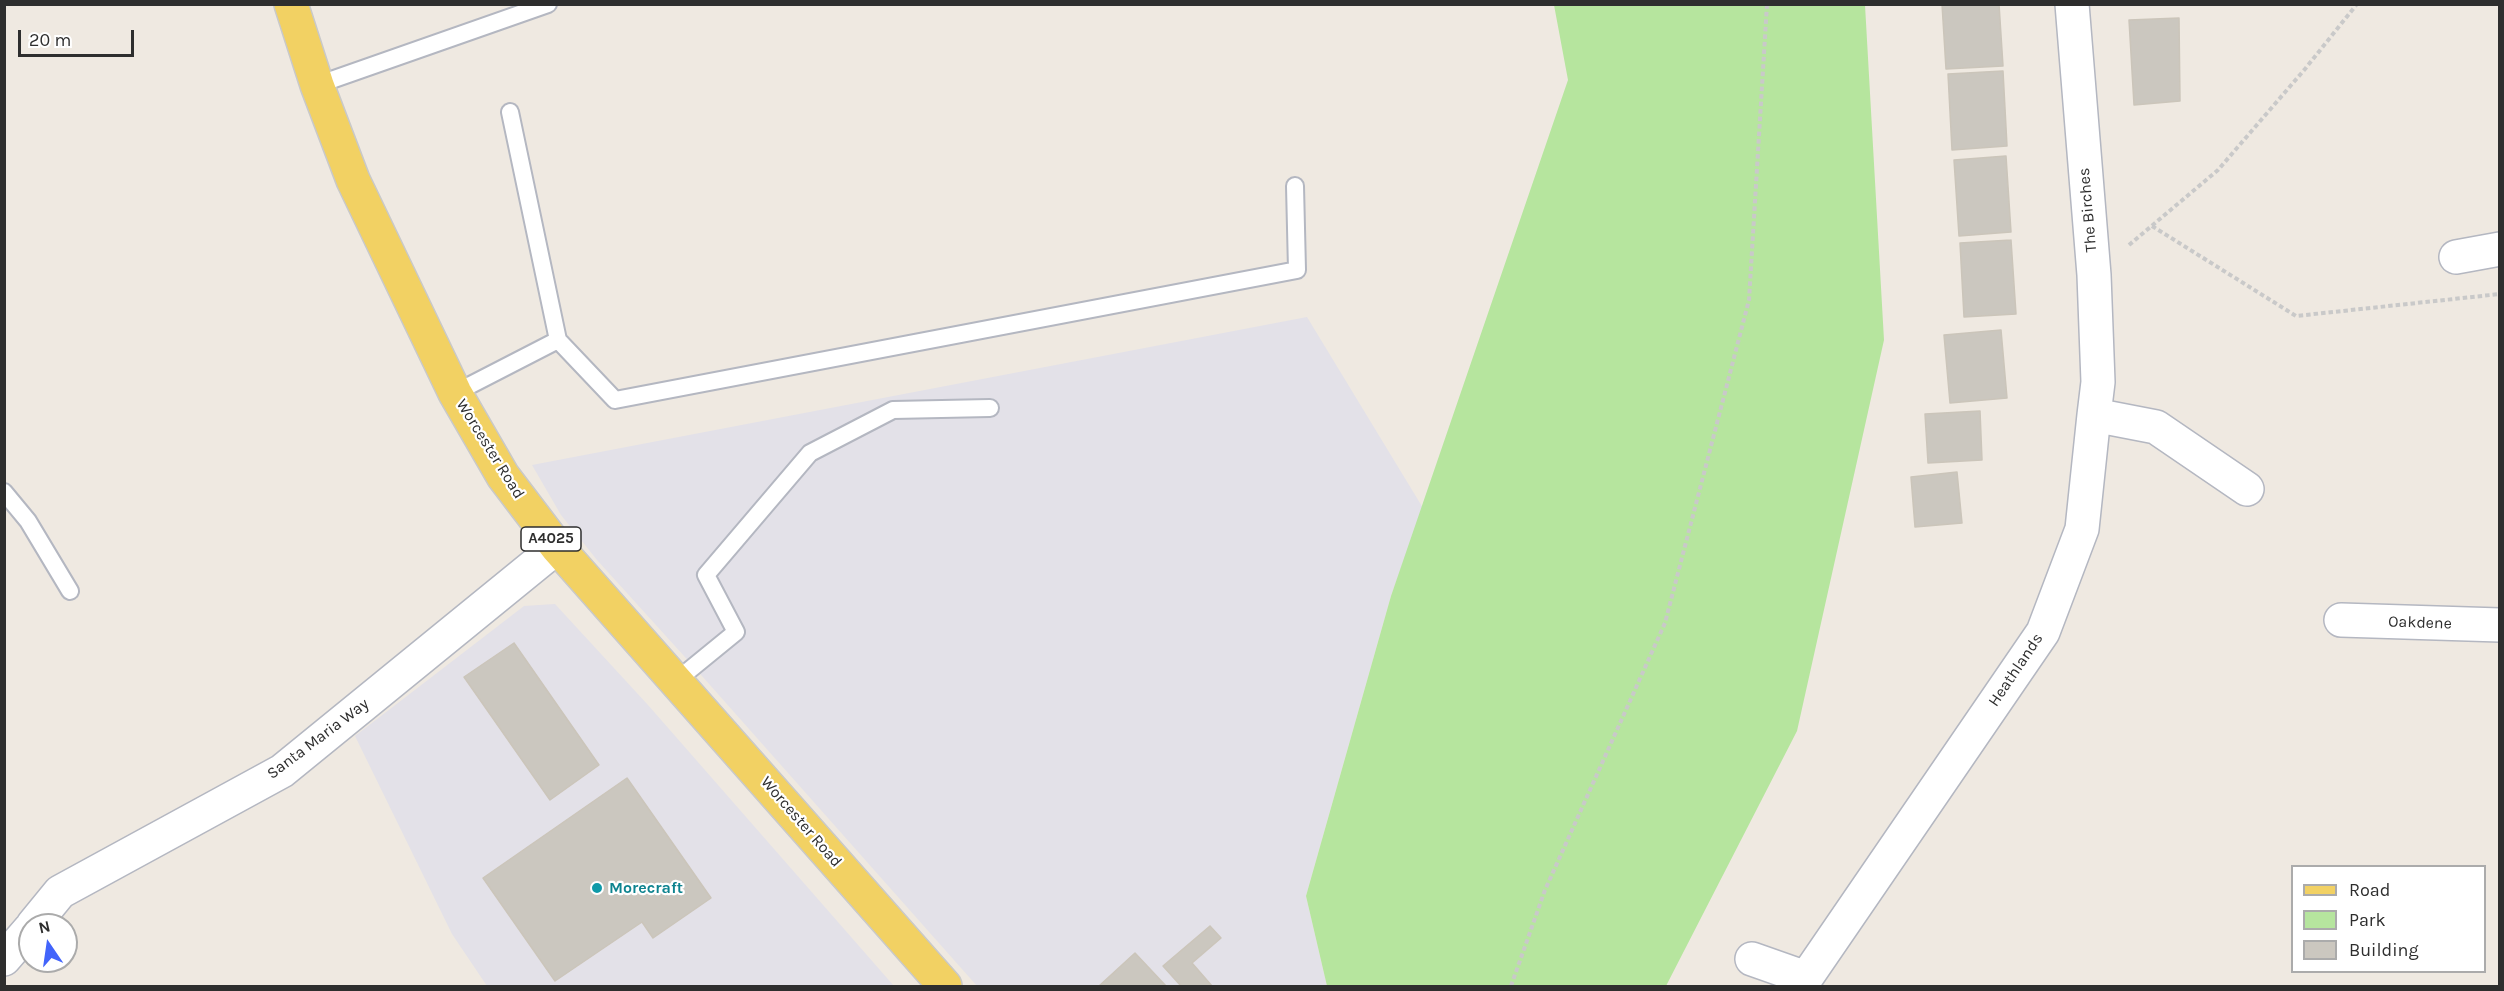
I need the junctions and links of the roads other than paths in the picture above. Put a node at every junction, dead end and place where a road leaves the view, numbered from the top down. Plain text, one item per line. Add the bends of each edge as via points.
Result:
1 (291, 4) edge
2 (548, 4) edge
3 (2072, 4) edge
4 (317, 84) junction
5 (510, 112) dead end
6 (1294, 186) dead end
7 (2499, 249) edge
8 (2456, 257) dead end
9 (558, 340) junction
10 (455, 393) junction
11 (990, 408) dead end
12 (2094, 415) junction
13 (2247, 489) dead end
14 (4, 492) edge
15 (557, 547) junction
16 (70, 591) dead end
17 (2342, 620) dead end
18 (2499, 625) edge
19 (676, 681) junction
20 (43, 913) edge
21 (18, 943) edge
22 (4, 959) edge
23 (1752, 959) dead end
24 (1814, 982) edge
25 (945, 987) edge

1 - 4 main road, Worcester Road / A4025
2 - 4 lane
3 - 12 street, The Birches via 2094,275 2098,382
4 - 10 main road, Worcester Road / A4025 via 353,180
5 - 9 lane
6 - 9 lane via 1297,270 615,400
7 - 8 street
9 - 10 lane
10 - 15 main road, Worcester Road / A4025 via 503,476
11 - 19 lane via 892,410 810,453 706,575 736,632
12 - 13 street via 2156,427
12 - 24 street, Heathlands via 2082,529 2043,632
14 - 16 lane via 28,521
15 - 19 main road, Worcester Road / A4025
15 - 20 street, Santa Maria Way via 282,771 60,892
17 - 18 street, Oakdene
19 - 25 main road, Worcester Road / A4025
21 - 22 street
23 - 24 street

